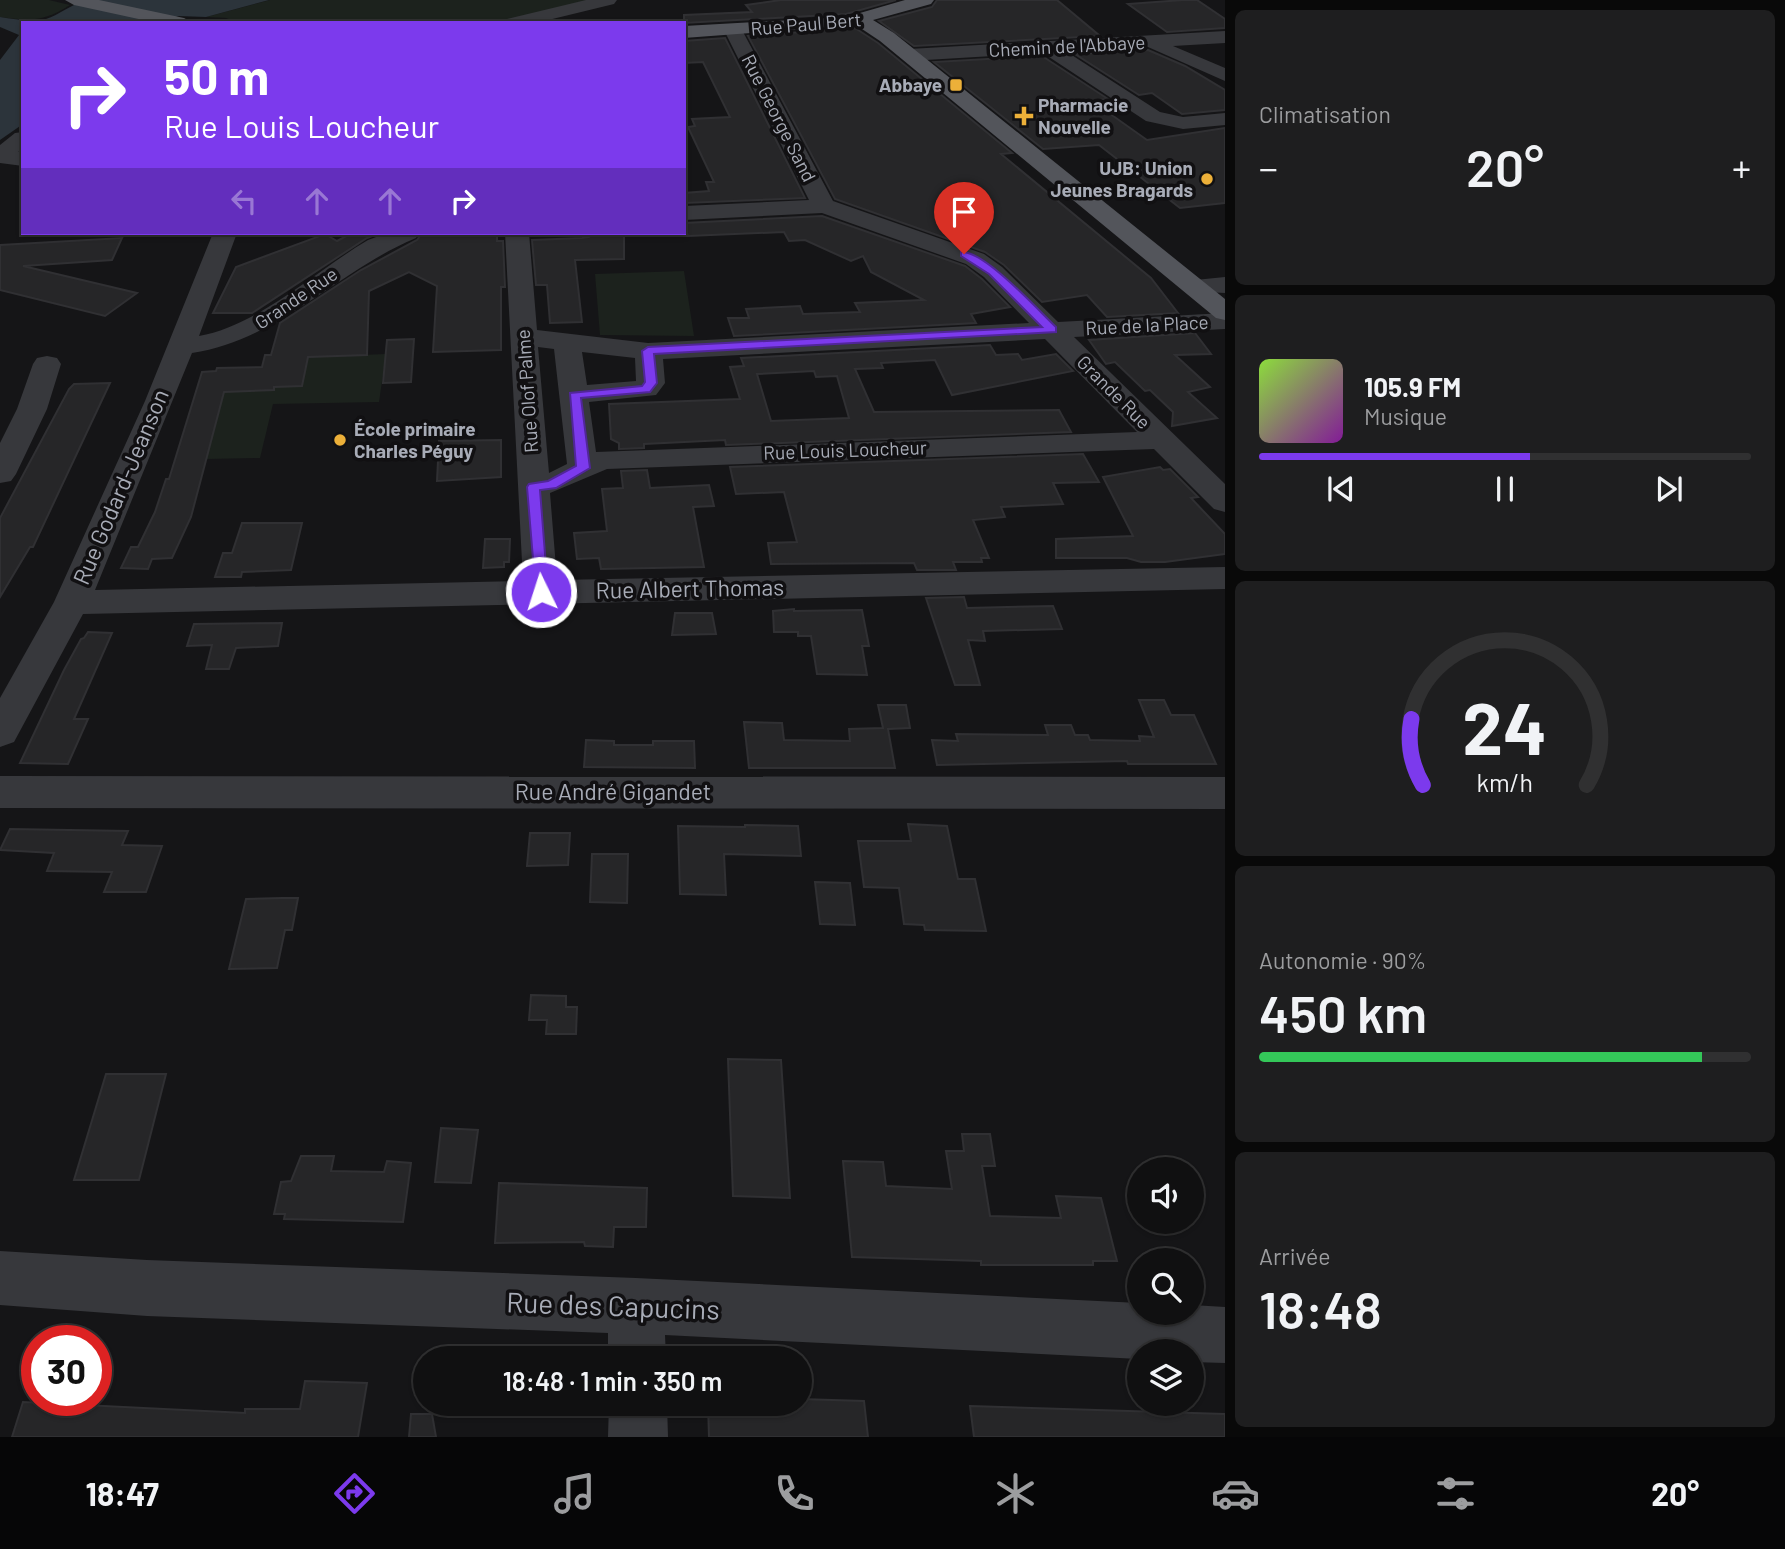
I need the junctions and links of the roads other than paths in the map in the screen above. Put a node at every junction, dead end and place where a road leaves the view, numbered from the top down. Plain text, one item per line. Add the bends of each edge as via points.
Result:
1 (608, 0) edge
2 (925, 0) edge
3 (78, 1) edge
4 (860, 20) junction
5 (176, 21) edge
6 (521, 21) edge
7 (733, 30) junction
8 (686, 32) edge
9 (1225, 37) edge
10 (1149, 41) junction
11 (1047, 47) junction
12 (909, 55) junction
13 (1225, 75) edge
14 (1225, 119) edge
15 (21, 140) edge
16 (21, 159) edge
17 (824, 206) junction
18 (686, 213) edge
19 (224, 235) edge
20 (402, 235) edge
21 (517, 235) edge
22 (1225, 285) edge
23 (1194, 286) junction
24 (1225, 312) edge
25 (1225, 321) edge
26 (1052, 330) junction
27 (567, 343) junction
28 (525, 346) junction
29 (179, 348) junction
30 (648, 351) junction
31 (47, 364) dead end
32 (574, 395) junction
33 (1162, 440) junction
34 (583, 468) junction
35 (0, 474) edge
36 (534, 487) junction
37 (1225, 502) edge
38 (1225, 578) edge
39 (541, 592) junction
40 (72, 602) junction
41 (0, 732) edge
42 (0, 792) edge
43 (1225, 793) edge
44 (0, 1278) edge
45 (636, 1332) edge
46 (1225, 1335) edge
47 (638, 1416) edge
48 (638, 1437) edge

1 - 6 street
2 - 4 main road, Rue Paul Bert
3 - 5 main road
4 - 7 main road, Rue Paul Bert
4 - 12 main road
7 - 8 main road, Rue Paul Bert
7 - 17 street, Rue George Sand
9 - 10 street, Chemin de l'Abbaye
10 - 11 street, Chemin de l'Abbaye
10 - 13 street
11 - 12 street, Chemin de l'Abbaye
11 - 14 street via 1153,117 1183,123
12 - 23 main road
15 - 16 street via 2,154
17 - 18 street, Grande Rue
17 - 26 street, Grande Rue via 975,259
19 - 29 street, Rue Godard-Jeanson
20 - 29 street, Grande Rue via 368,249 257,326 205,346
21 - 28 street, Rue Olof Palme
22 - 23 street
23 - 24 main road
25 - 26 street, Rue de la Place
26 - 30 street, Rue de la Place
26 - 33 street, Grande Rue
27 - 28 street, Rue de la Place
27 - 30 street, Rue de la Place
27 - 32 street
28 - 36 street, Rue Olof Palme
29 - 40 street, Rue Godard-Jeanson
30 - 32 street via 651,383 646,389
31 - 35 street via 32,409
32 - 34 street
33 - 34 street, Rue Louis Loucheur via 678,456 602,460
33 - 37 street, Grande Rue
34 - 36 street, Rue Louis Loucheur via 551,485
36 - 39 street, Rue Olof Palme
38 - 39 street, Rue Albert Thomas
39 - 40 street, Rue Albert Thomas
40 - 41 street, Rue Godard-Jeanson
42 - 43 street, Rue André Gigandet
44 - 45 street, Rue des Capucins
45 - 46 street, Rue des Capucins
47 - 48 street

